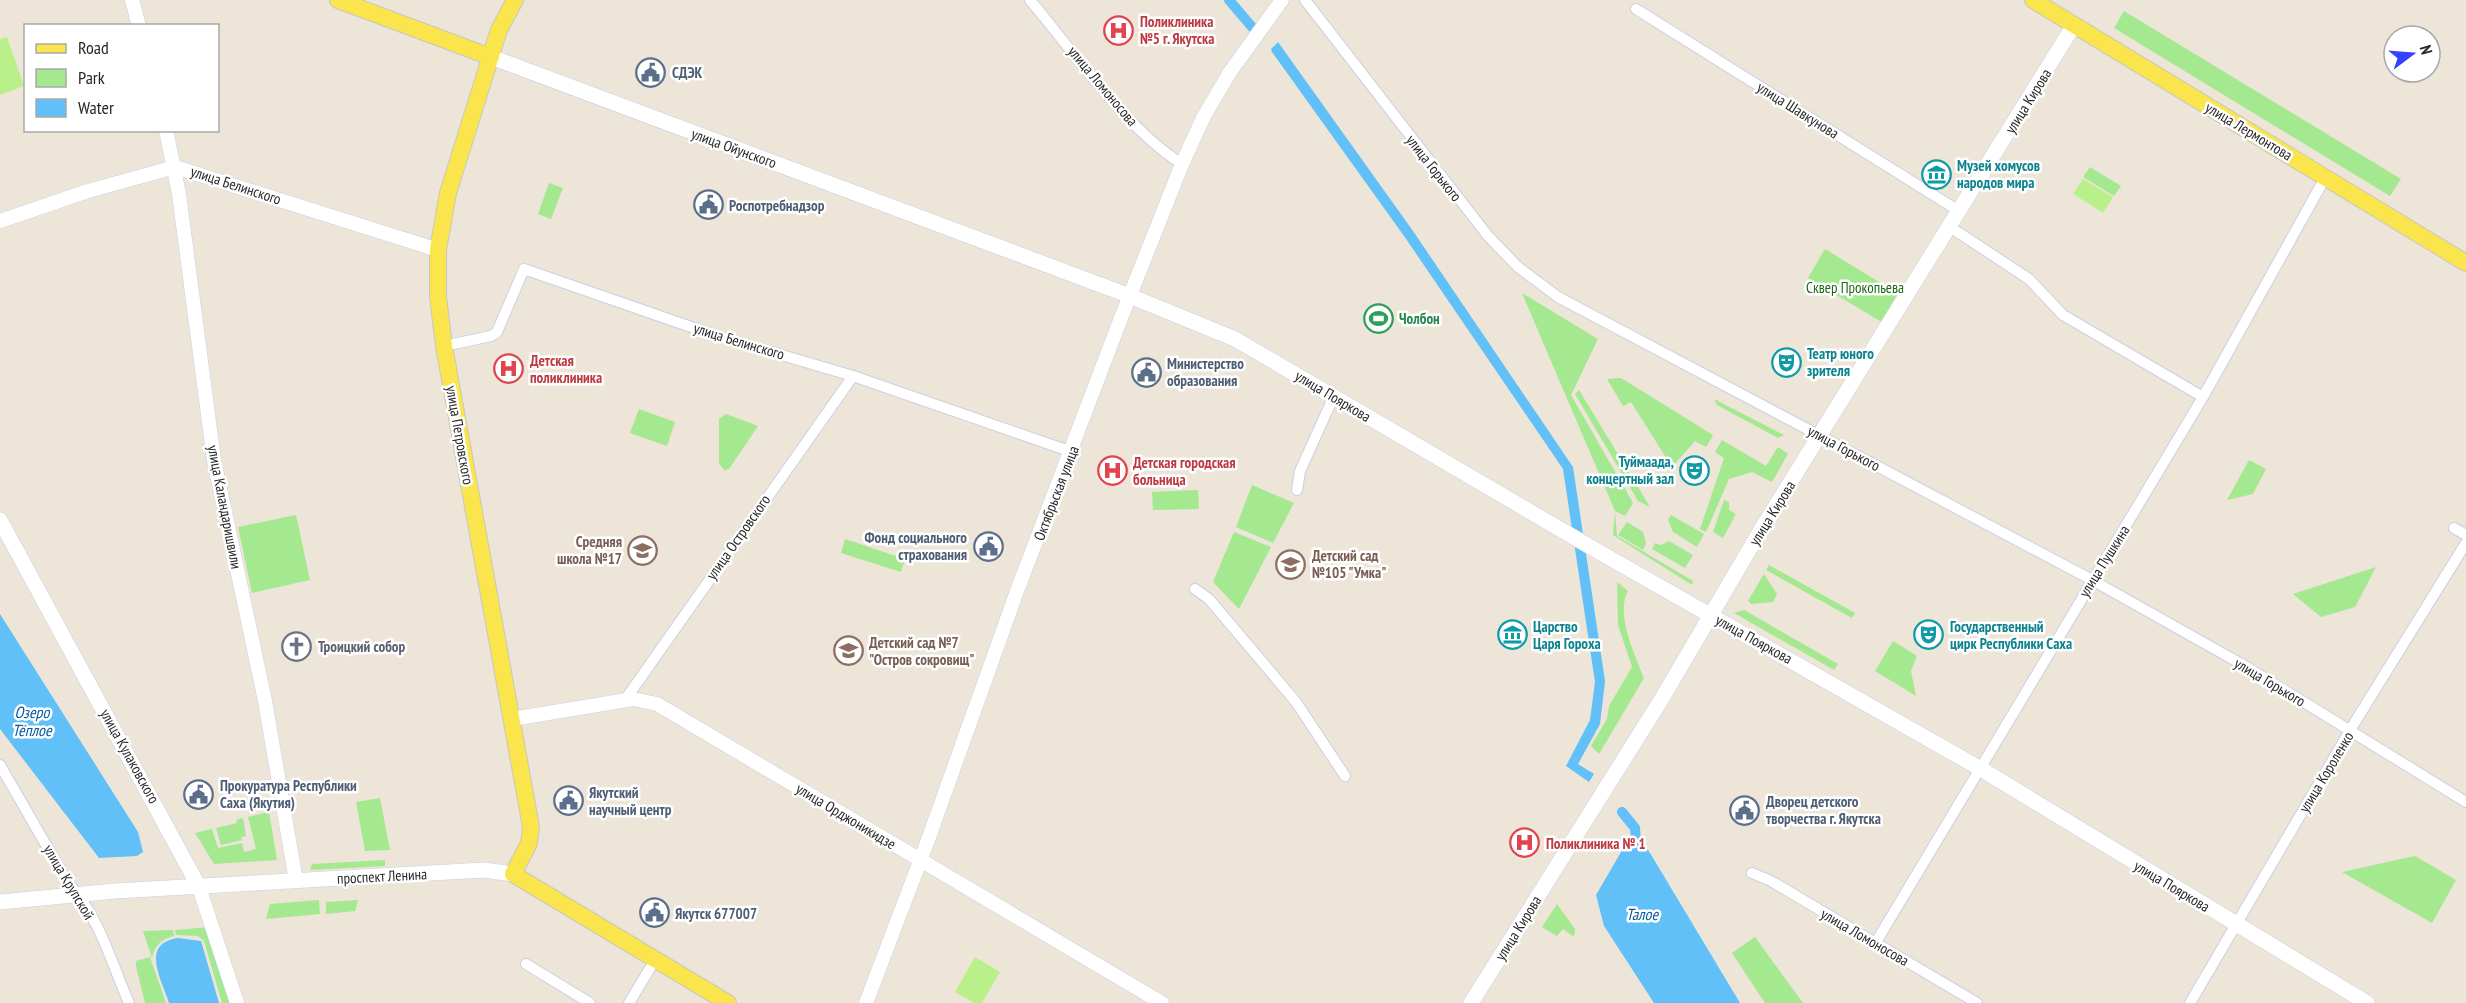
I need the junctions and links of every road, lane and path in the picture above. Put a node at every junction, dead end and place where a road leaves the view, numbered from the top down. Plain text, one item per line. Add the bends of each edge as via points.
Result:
1 (132, 0) edge
2 (338, 0) edge
3 (515, 0) edge
4 (1030, 0) edge
5 (1282, 0) edge
6 (1305, 0) edge
7 (2033, 0) edge
8 (1636, 9) dead end
9 (138, 24) edge
10 (2074, 25) junction
11 (490, 57) junction
12 (167, 132) edge
13 (1182, 165) junction
14 (176, 167) junction
15 (2325, 177) junction
16 (1959, 212) junction
17 (0, 221) edge
18 (1950, 227) junction
19 (438, 250) junction
20 (2466, 263) edge
21 (1130, 296) junction
22 (444, 346) junction
23 (853, 376) junction
24 (1334, 396) junction
25 (2204, 397) junction
26 (1820, 435) junction
27 (1072, 452) junction
28 (1296, 490) dead end
29 (0, 520) edge
30 (2454, 528) dead end
31 (2466, 535) edge
32 (2466, 543) edge
33 (2092, 580) junction
34 (1195, 589) dead end
35 (1712, 616) junction
36 (625, 700) junction
37 (512, 719) junction
38 (2350, 730) junction
39 (0, 765) edge
40 (1981, 769) junction
41 (1345, 776) dead end
42 (2466, 802) edge
43 (920, 860) junction
44 (1752, 873) dead end
45 (513, 874) junction
46 (296, 881) junction
47 (199, 887) junction
48 (79, 895) junction
49 (0, 902) edge
50 (2237, 925) junction
51 (1876, 942) junction
52 (655, 960) junction
53 (526, 964) dead end
54 (129, 1003) edge
55 (237, 1003) edge
56 (590, 1003) edge
57 (629, 1003) edge
58 (727, 1003) edge
59 (866, 1003) edge
60 (1162, 1003) edge
61 (1471, 1003) edge
62 (1977, 1003) edge
63 (2190, 1003) edge
64 (2367, 1003) edge

1 - 9 street
2 - 11 main road, улица Ойунского
3 - 11 main road, улица Петровского
4 - 13 street, улица Ломоносова via 1137,127 1158,149
5 - 13 street, Октябрьская улица via 1230,72
6 - 26 street, улица Горького via 1488,236 1518,267 1558,297
7 - 10 main road, улица Лермонтова
8 - 16 street, улица Шавкунова
10 - 15 main road, улица Лермонтова
10 - 16 main road, улица Кирова
11 - 19 main road, улица Петровского via 448,193
11 - 21 main road, улица Ойунского
12 - 14 street, улица Каландаришвили
13 - 21 street, Октябрьская улица
14 - 17 street, улица Белинского via 88,190
14 - 19 street, улица Белинского
14 - 46 street, улица Каландаришвили via 214,460 265,701
15 - 20 main road, улица Лермонтова
15 - 25 street, улица Пушкина
16 - 18 main road, улица Кирова
18 - 25 street via 2029,279 2063,315
18 - 26 main road, улица Кирова
19 - 22 main road, улица Петровского
21 - 24 main road, улица Пояркова via 1235,339
21 - 27 street, Октябрьская улица
22 - 23 street, улица Белинского via 497,332 524,269 720,337
22 - 37 main road, улица Петровского
23 - 27 street, улица Белинского
23 - 36 street, улица Островского
24 - 28 street via 1300,471
24 - 35 main road, улица Пояркова
25 - 33 street, улица Пушкина
26 - 33 street, улица Горького
26 - 35 main road, улица Кирова
27 - 43 street, Октябрьская улица via 1017,591
29 - 47 main road, улица Кулаковского
30 - 31 street
32 - 38 street, улица Короленко
33 - 38 street, улица Горького
33 - 40 street, улица Пушкина
34 - 41 street via 1209,599 1296,702
35 - 40 main road, улица Пояркова
35 - 61 main road, улица Кирова
36 - 37 street, улица Орджоникидзе
36 - 43 street, улица Орджоникидзе via 657,704
37 - 45 main road, улица Петровского via 531,827 529,843
38 - 42 street, улица Горького
38 - 50 street, улица Короленко
39 - 48 street, улица Крупской via 68,883
40 - 50 main road, улица Пояркова
40 - 51 street, улица Пушкина
43 - 59 street, Октябрьская улица
43 - 60 street, улица Орджоникидзе
44 - 51 street, улица Ломоносова
45 - 46 main road, проспект Ленина via 484,870
45 - 52 main road, проспект Ленина
46 - 47 main road, проспект Ленина
47 - 48 main road, проспект Ленина
47 - 55 street, улица Кулаковского
48 - 49 main road, проспект Ленина
48 - 54 street, улица Крупской
50 - 63 street, улица Короленко
50 - 64 main road, улица Пояркова
51 - 62 street, улица Ломоносова
52 - 57 street
52 - 58 main road, проспект Ленина
53 - 56 street

